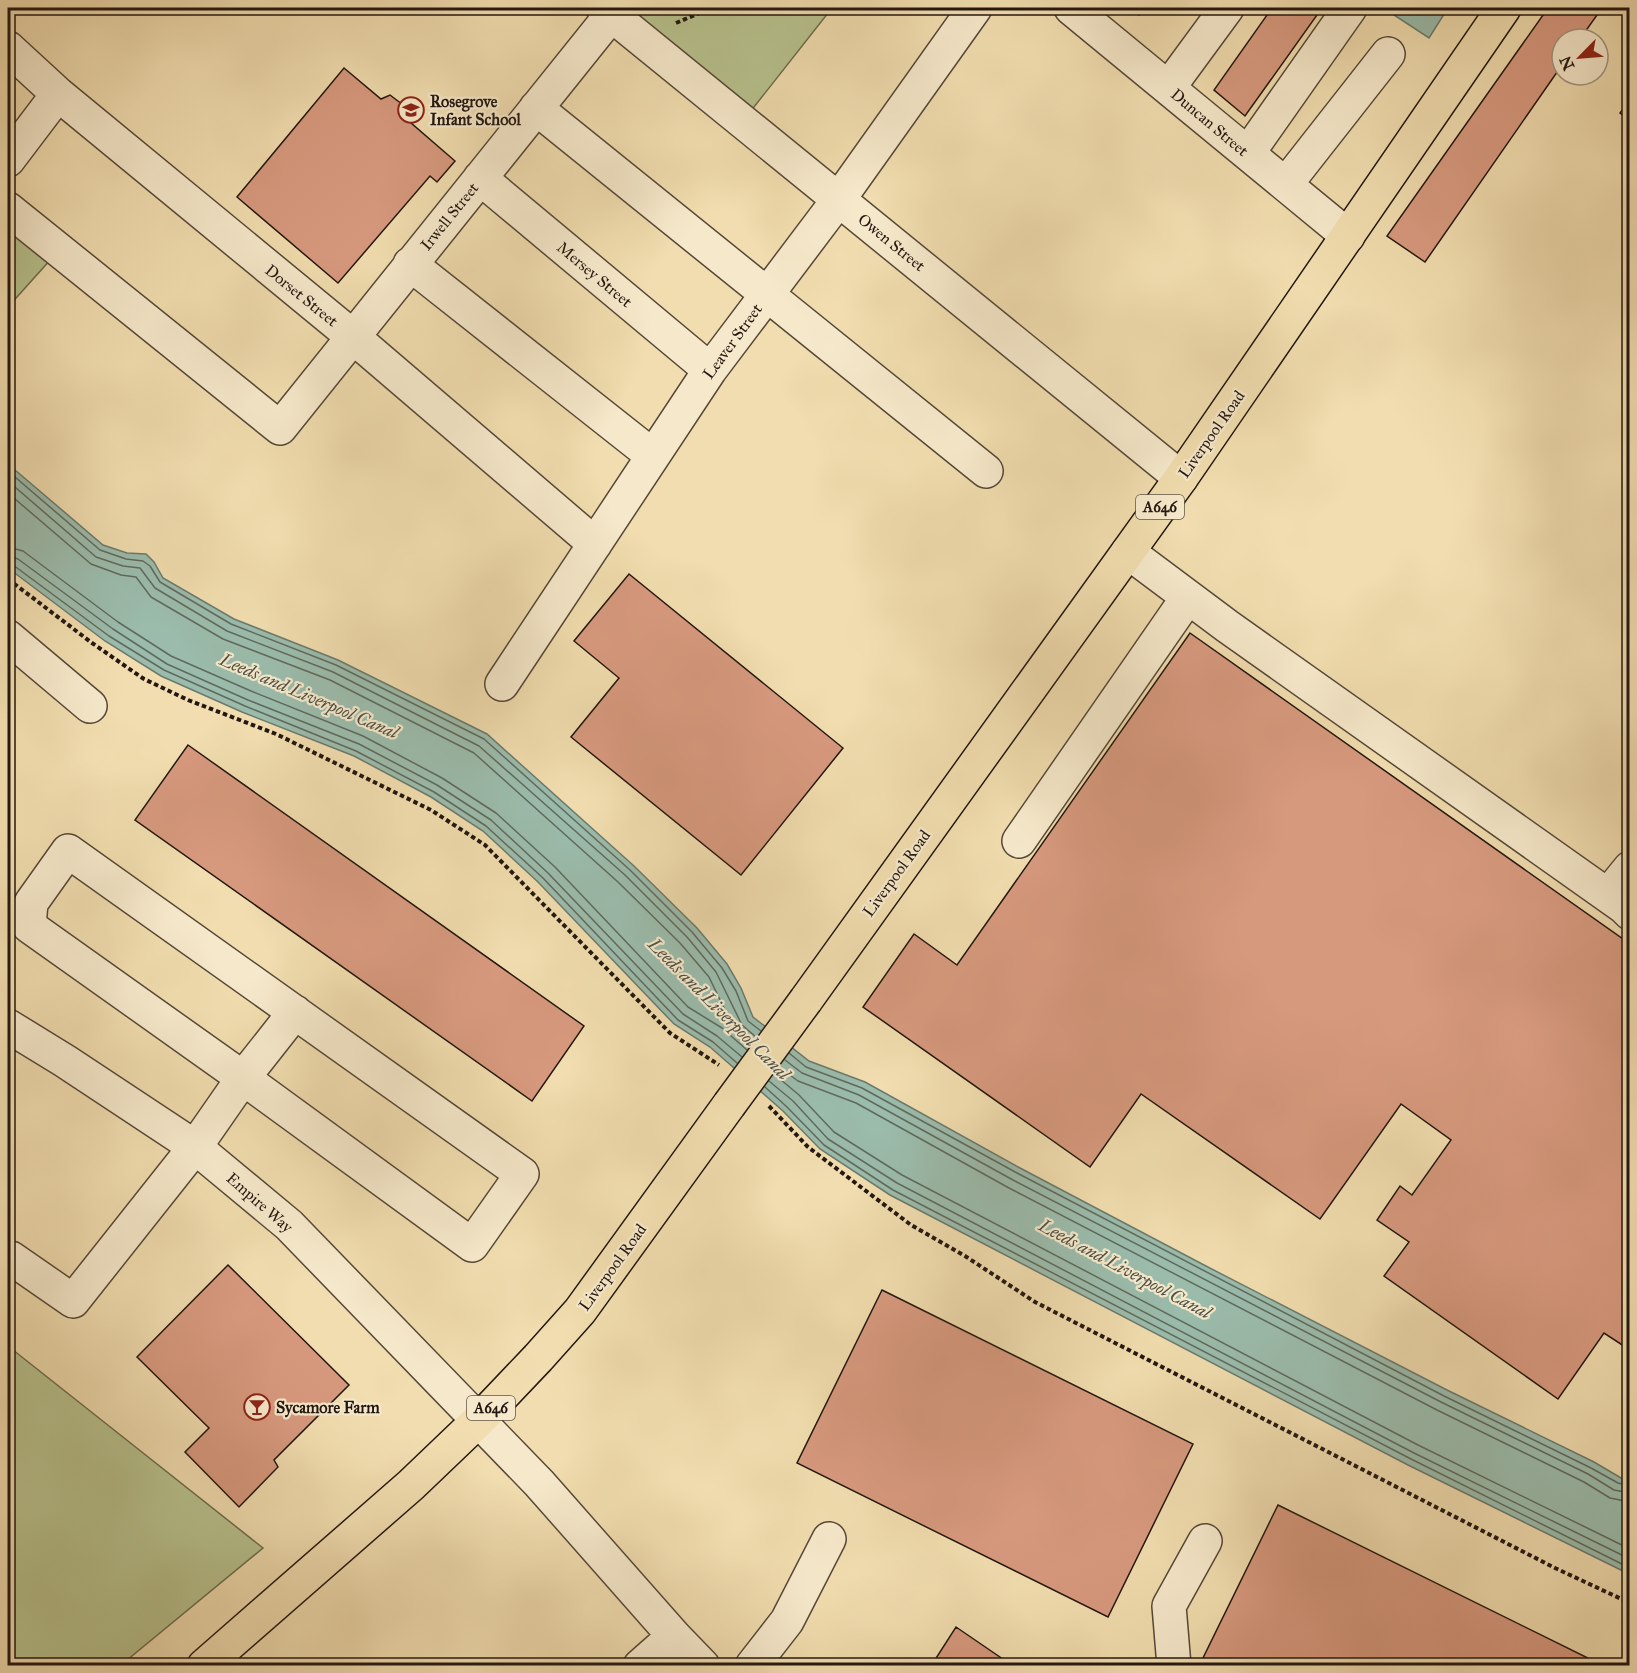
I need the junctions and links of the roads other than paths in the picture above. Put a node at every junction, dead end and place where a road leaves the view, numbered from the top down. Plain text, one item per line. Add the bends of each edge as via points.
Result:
1 (975, 8) edge
2 (1071, 8) edge
3 (1227, 8) edge
4 (1350, 8) edge
5 (1504, 8) edge
6 (607, 11) edge
7 (8, 48) edge
8 (1388, 54) dead end
9 (1168, 87) junction
10 (58, 94) junction
11 (536, 108) junction
12 (1248, 153) junction
13 (8, 160) edge
14 (480, 178) junction
15 (1286, 184) junction
16 (839, 199) junction
17 (8, 208) edge
18 (1348, 236) junction
19 (410, 264) junction
20 (767, 294) junction
21 (352, 336) junction
22 (711, 370) junction
23 (653, 456) junction
24 (986, 471) dead end
25 (1181, 478) junction
26 (595, 544) junction
27 (1128, 552) junction
28 (1188, 597) junction
29 (8, 637) edge
30 (502, 684) dead end
31 (90, 706) dead end
32 (1019, 841) dead end
33 (1629, 868) edge
34 (1619, 904) edge
35 (295, 1012) junction
36 (8, 1026) edge
37 (243, 1078) junction
38 (195, 1147) junction
39 (11, 1258) dead end
40 (479, 1420) junction
41 (829, 1539) dead end
42 (1205, 1541) dead end
43 (674, 1636) junction
44 (204, 1665) edge
45 (640, 1665) edge
46 (703, 1665) edge
47 (752, 1665) edge
48 (1174, 1665) edge

1 - 16 street, Leaver Street
2 - 9 street, Duncan Street
3 - 9 street
4 - 12 street
5 - 18 main road, Liverpool Road / A646
6 - 11 street, Irwell Street
6 - 16 street, Owen Street
7 - 10 street, Dorset Street
8 - 15 street
9 - 12 street, Duncan Street
10 - 13 street
10 - 21 street, Dorset Street
11 - 14 street, Irwell Street
11 - 20 street
12 - 15 street, Duncan Street
14 - 19 street, Irwell Street
14 - 22 street, Mersey Street
15 - 18 street, Duncan Street
16 - 20 street, Leaver Street
16 - 25 street, Owen Street
17 - 21 street, Irwell Street via 280,428
18 - 25 main road, Liverpool Road / A646
19 - 21 street, Irwell Street
19 - 23 street
20 - 22 street, Leaver Street
20 - 24 street
21 - 26 street, Dorset Street
22 - 23 street, Leaver Street
23 - 26 street, Leaver Street
25 - 27 main road, Liverpool Road / A646
26 - 30 street, Leaver Street
27 - 28 street
27 - 40 main road, Liverpool Road / A646, bridge via 580,1311
28 - 32 street
28 - 34 street
29 - 31 street
33 - 34 street
35 - 37 street
35 - 37 street via 68,851 31,903 29,926
35 - 37 street via 522,1174 472,1245
36 - 38 street, Empire Way
37 - 38 street
38 - 39 street via 74,1301
38 - 40 street, Empire Way via 289,1225
40 - 43 street, Empire Way
40 - 44 main road, Liverpool Road / A646 via 411,1485
41 - 47 street via 787,1621
42 - 48 street via 1169,1606
43 - 45 street
43 - 46 street, Empire Way

